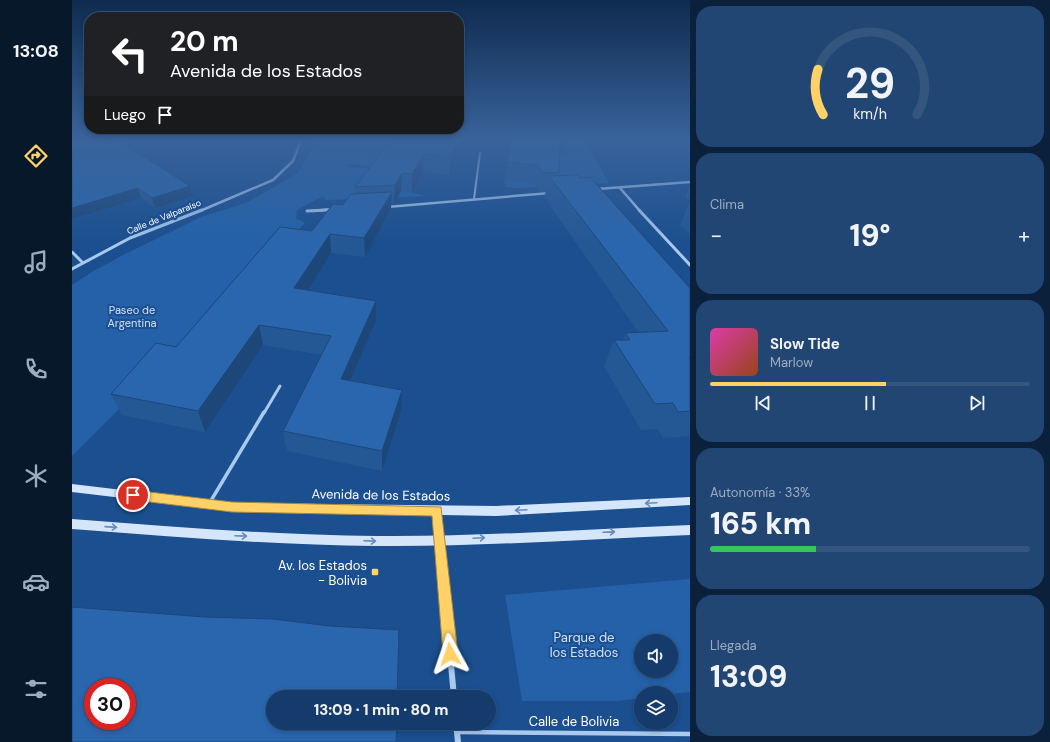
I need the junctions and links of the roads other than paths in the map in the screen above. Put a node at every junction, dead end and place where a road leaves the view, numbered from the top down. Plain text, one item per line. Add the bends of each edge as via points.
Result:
1 (279, 175) edge
2 (477, 175) edge
3 (690, 182) edge
4 (620, 188) junction
5 (590, 190) edge
6 (551, 193) edge
7 (474, 199) junction
8 (385, 207) edge
9 (338, 209) edge
10 (307, 211) dead end
11 (72, 252) edge
12 (82, 262) junction
13 (690, 265) edge
14 (72, 268) edge
15 (280, 386) dead end
16 (72, 488) edge
17 (690, 501) edge
18 (209, 504) junction
19 (437, 511) junction
20 (72, 524) edge
21 (690, 530) edge
22 (440, 540) junction
23 (453, 690) edge
24 (457, 732) joint
25 (690, 734) edge
26 (458, 742) edge

1 - 12 street, Calle de Valparaíso via 273,180 242,194 130,238
2 - 7 lane
3 - 4 street
4 - 5 street
4 - 13 street
6 - 7 street
7 - 8 street
9 - 10 street
11 - 12 street
12 - 14 street, Calle de Valparaíso
15 - 18 lane
16 - 18 street, Avenida de los Estados
17 -> 19 street, Avenida de los Estados via 496,511
18 - 19 street, Avenida de los Estados via 232,507
19 - 22 street
20 -> 22 street via 223,536 376,541
22 -> 21 street
22 - 23 street
24 - 25 lane, Calle de Bolivia
24 - 26 street

